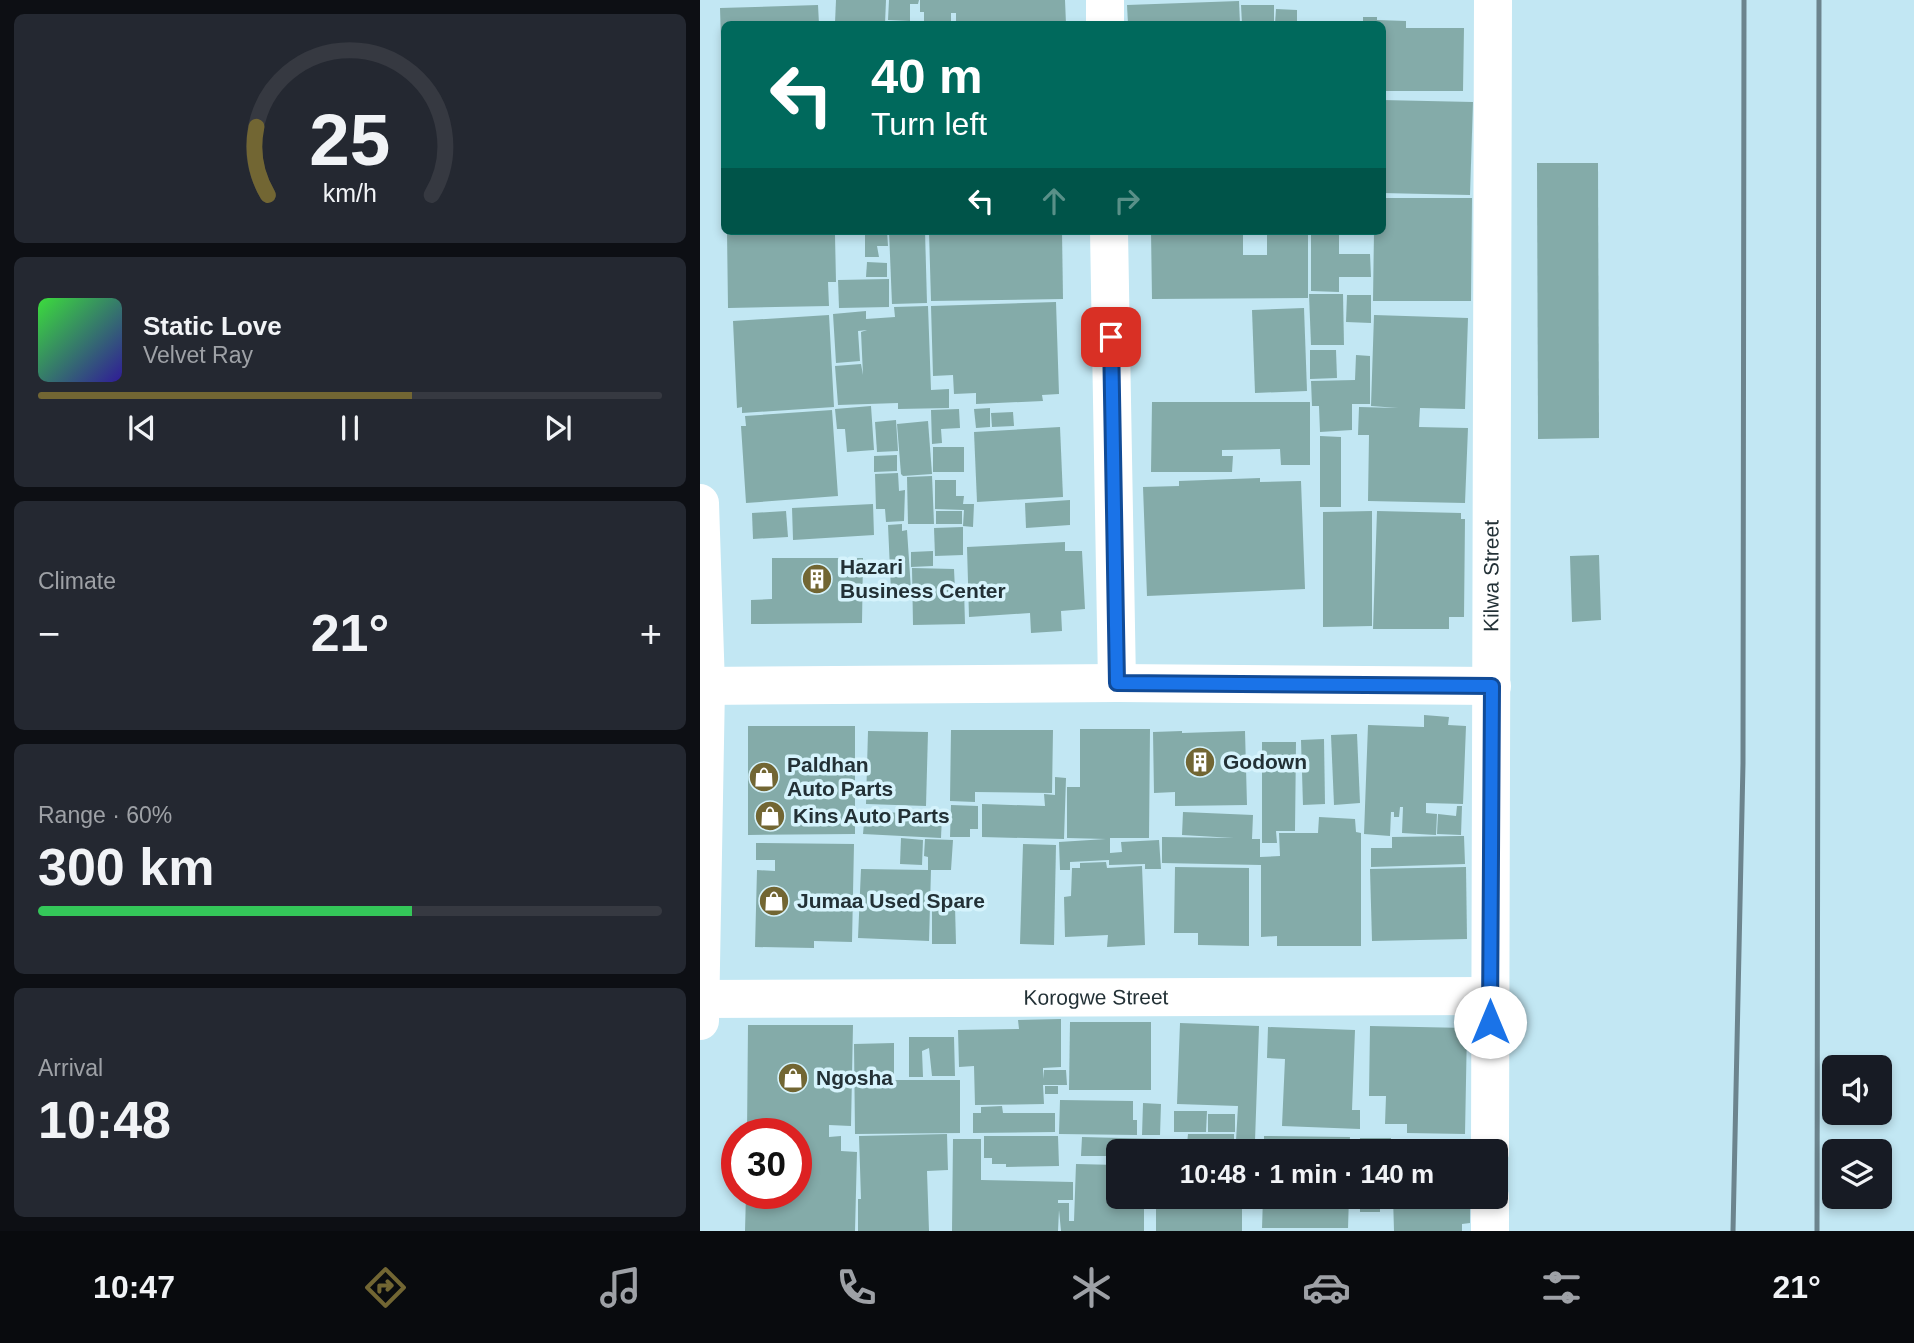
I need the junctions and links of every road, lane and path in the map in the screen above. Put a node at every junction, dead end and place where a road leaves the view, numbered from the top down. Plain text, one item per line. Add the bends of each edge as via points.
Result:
1 (1105, 0) edge
2 (1493, 0) edge
3 (1105, 21) edge
4 (1109, 235) edge
5 (700, 503) edge
6 (1117, 683) junction
7 (703, 686) edge
8 (1492, 686) junction
9 (1490, 996) junction
10 (700, 999) edge
11 (700, 1021) edge
12 (1490, 1139) edge
13 (1490, 1209) edge
14 (1490, 1231) edge

1 - 3 street
2 - 8 street, Kilwa Street
4 - 6 street
5 - 7 street
6 - 7 street
6 - 8 street
7 - 10 street
8 - 9 street, Kilwa Street
9 - 10 street, Korogwe Street
9 - 12 street, Kilwa Street
10 - 11 street
13 - 14 street

